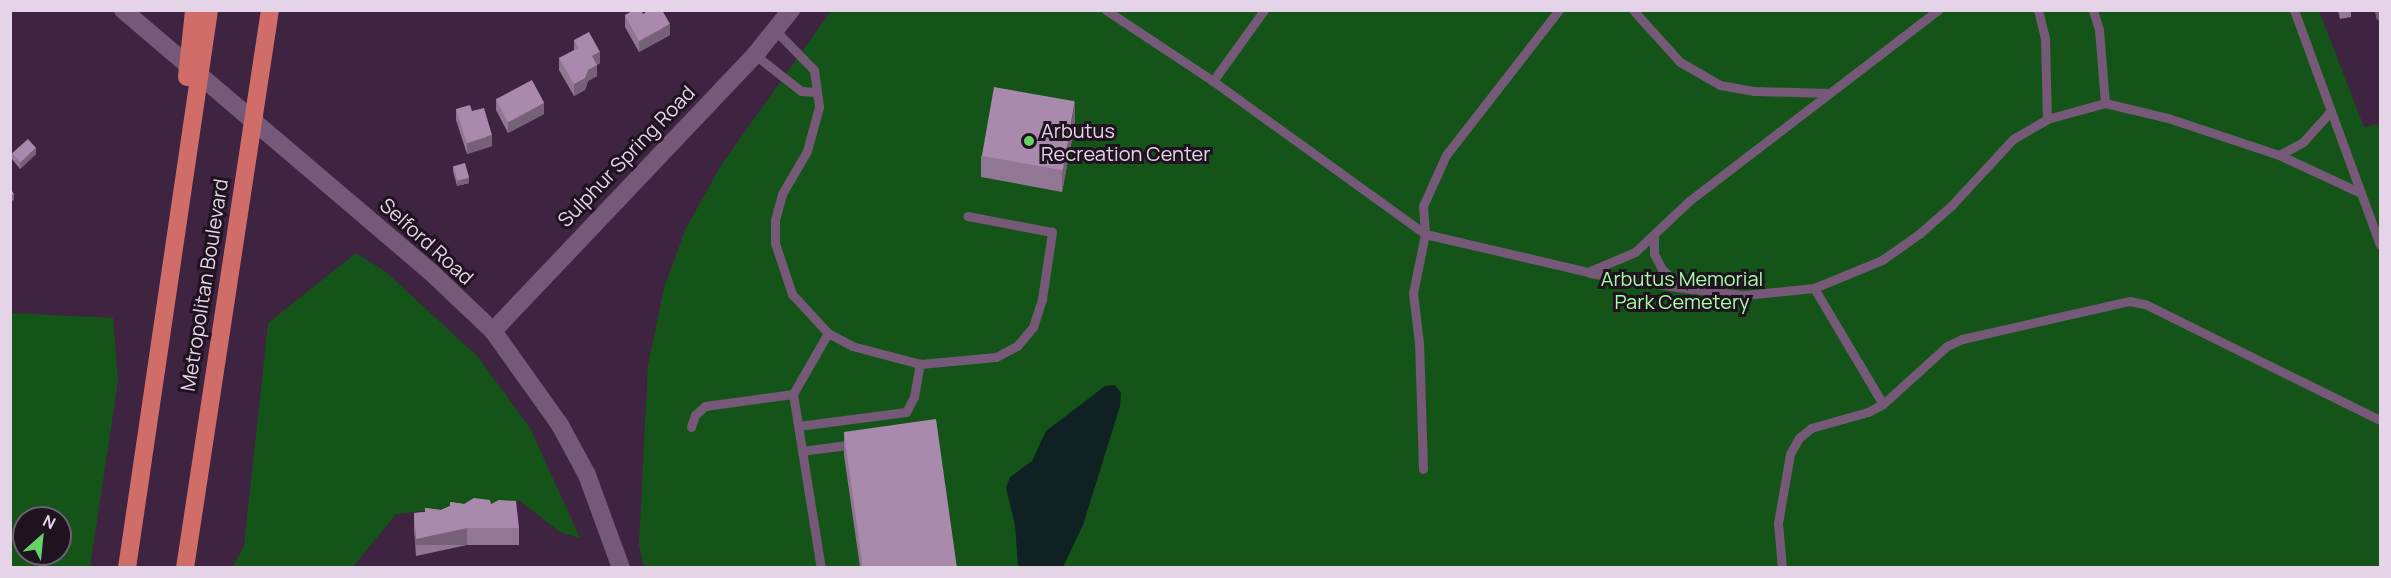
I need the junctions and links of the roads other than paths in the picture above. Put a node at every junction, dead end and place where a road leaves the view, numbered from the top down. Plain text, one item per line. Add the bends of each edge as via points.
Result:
1 (123, 10) edge
2 (194, 10) edge
3 (209, 10) edge
4 (270, 10) edge
5 (791, 10) edge
6 (1106, 10) edge
7 (1264, 10) edge
8 (1559, 10) edge
9 (1633, 10) edge
10 (1938, 10) edge
11 (2038, 10) edge
12 (2093, 10) edge
13 (2294, 10) edge
14 (2379, 10) edge
15 (2380, 16) edge
16 (775, 30) junction
17 (755, 55) junction
18 (1213, 81) junction
19 (816, 92) junction
20 (1830, 93) junction
21 (2104, 103) junction
22 (2331, 111) junction
23 (2047, 118) junction
24 (2279, 155) junction
25 (2361, 193) junction
26 (967, 216) dead end
27 (1425, 234) junction
28 (1654, 237) junction
29 (2380, 245) edge
30 (1588, 272) junction
31 (1683, 288) junction
32 (1814, 288) junction
33 (493, 331) junction
34 (828, 333) junction
35 (160, 344) junction
36 (920, 364) junction
37 (793, 394) junction
38 (1883, 404) junction
39 (208, 410) junction
40 (2380, 420) edge
41 (798, 426) junction
42 (691, 427) dead end
43 (861, 443) edge
44 (802, 451) junction
45 (1423, 469) dead end
46 (127, 567) edge
47 (185, 567) edge
48 (193, 567) edge
49 (621, 567) edge
50 (821, 567) edge
51 (1782, 567) edge

1 - 33 main road, Selford Road via 324,180
2 - 35 highway
3 - 35 highway, Metropolitan Boulevard
4 - 39 highway, Metropolitan Boulevard
5 - 16 main road, Sulphur Spring Road
6 - 18 lane
7 - 18 lane
8 - 27 lane via 1446,155 1423,206
9 - 20 lane via 1680,62 1720,85 1754,92
10 - 20 lane
11 - 23 lane via 2045,39
12 - 21 lane via 2099,30
13 - 22 lane
14 - 15 lane
16 - 17 main road, Sulphur Spring Road
16 - 19 lane via 814,70
17 - 19 lane via 801,91
17 - 33 main road, Sulphur Spring Road
18 - 27 lane
19 - 34 lane via 819,107 815,126 807,151 782,194 775,220 775,243 792,294
20 - 28 lane via 1689,201
21 - 23 lane
21 - 24 lane via 2151,113
22 - 24 lane via 2303,142
22 - 25 lane
23 - 32 lane via 1994,156 1951,206 1919,234 1882,260
24 - 25 lane
25 - 29 lane
26 - 36 lane via 1052,232 1042,299 1033,327 1017,346 996,357
27 - 30 lane
27 - 45 lane via 1413,293 1419,343
28 - 30 lane via 1612,265
28 - 31 lane via 1654,254 1662,269
30 - 31 lane
31 - 32 lane via 1744,295
32 - 38 lane
33 - 49 main road, Selford Road via 566,435 603,513
34 - 36 lane via 852,346
34 - 37 lane
35 - 46 highway, Metropolitan Boulevard
36 - 41 lane via 914,397 904,417
37 - 41 lane
37 - 42 lane via 705,406 695,415
38 - 40 lane via 1947,346 1962,339 2128,301 2145,304
38 - 51 lane via 1811,428 1799,438 1790,454 1778,523
39 - 47 highway, Metropolitan Boulevard
39 - 48 highway
41 - 44 lane
43 - 44 lane
44 - 50 lane

